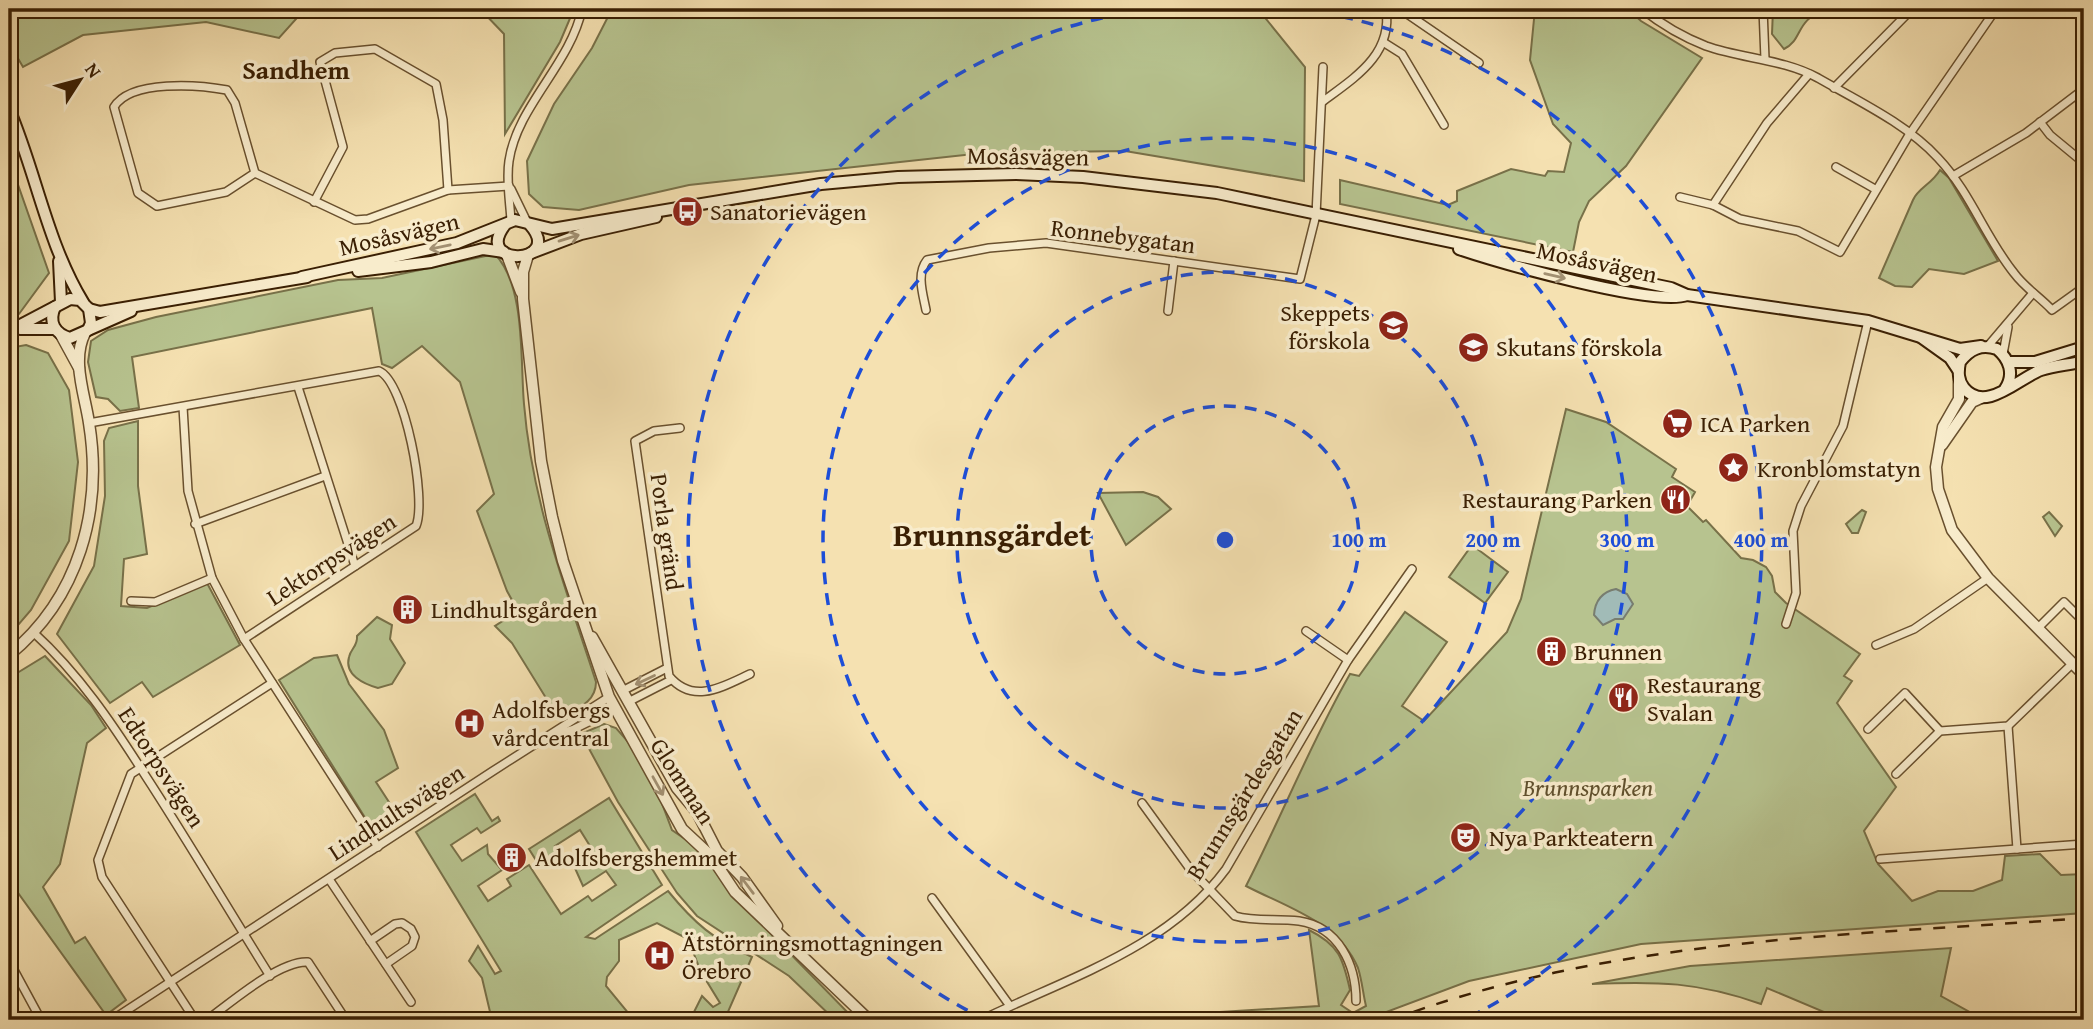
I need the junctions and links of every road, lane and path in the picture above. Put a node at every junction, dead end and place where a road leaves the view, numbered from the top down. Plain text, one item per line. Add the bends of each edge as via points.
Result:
1 (582, 9) edge
2 (1642, 9) edge
3 (1763, 9) edge
4 (1912, 9) edge
5 (1996, 9) edge
6 (1386, 10) edge
7 (1383, 42) junction
8 (1765, 59) junction
9 (1479, 63) dead end
10 (1324, 67) dead end
11 (1809, 74) junction
12 (1834, 88) junction
13 (2084, 89) edge
14 (1322, 102) junction
15 (9, 109) edge
16 (2040, 122) junction
17 (1444, 125) dead end
18 (1909, 135) junction
19 (2084, 163) edge
20 (1836, 167) dead end
21 (255, 173) junction
22 (1953, 176) junction
23 (509, 186) junction
24 (1875, 189) junction
25 (448, 190) junction
26 (1680, 197) dead end
27 (314, 202) junction
28 (1713, 205) junction
29 (1316, 215) junction
30 (508, 223) junction
31 (608, 223) junction
32 (528, 224) junction
33 (505, 253) junction
34 (530, 254) junction
35 (59, 255) junction
36 (1174, 261) junction
37 (302, 277) junction
38 (2084, 287) edge
39 (2033, 293) junction
40 (523, 299) junction
41 (58, 304) junction
42 (151, 304) junction
43 (86, 306) junction
44 (926, 310) dead end
45 (1168, 311) dead end
46 (1868, 321) junction
47 (2008, 326) junction
48 (11, 329) edge
49 (58, 332) junction
50 (86, 332) junction
51 (1920, 337) junction
52 (1985, 346) junction
53 (2084, 347) edge
54 (2006, 358) junction
55 (2084, 361) edge
56 (80, 371) junction
57 (1958, 374) junction
58 (298, 387) junction
59 (2006, 388) junction
60 (1981, 398) junction
61 (183, 407) junction
62 (89, 423) junction
63 (680, 428) dead end
64 (1940, 448) junction
65 (325, 476) junction
66 (195, 524) junction
67 (355, 566) junction
68 (1412, 569) dead end
69 (212, 578) junction
70 (1988, 578) junction
71 (131, 601) dead end
72 (582, 618) junction
73 (2084, 622) edge
74 (1786, 624) dead end
75 (2038, 628) junction
76 (1306, 631) dead end
77 (33, 632) junction
78 (244, 639) junction
79 (1876, 645) dead end
80 (9, 655) edge
81 (1348, 660) junction
82 (2073, 663) junction
83 (750, 674) dead end
84 (669, 675) junction
85 (2084, 675) edge
86 (272, 683) junction
87 (622, 691) junction
88 (609, 697) junction
89 (628, 702) junction
90 (615, 709) junction
91 (2008, 726) junction
92 (1868, 729) dead end
93 (1940, 731) junction
94 (556, 734) junction
95 (140, 768) junction
96 (1896, 774) dead end
97 (1142, 803) dead end
98 (2084, 844) edge
99 (379, 847) junction
100 (2017, 849) junction
101 (1880, 859) dead end
102 (329, 878) junction
103 (1210, 891) junction
104 (932, 898) dead end
105 (246, 933) junction
106 (370, 941) junction
107 (787, 941) junction
108 (9, 961) edge
109 (386, 964) junction
110 (270, 976) junction
111 (171, 982) junction
112 (1356, 1001) dead end
113 (411, 1002) dead end
114 (1010, 1006) junction
115 (41, 1020) edge
116 (112, 1020) edge
117 (195, 1020) edge
118 (206, 1020) edge
119 (346, 1020) edge
120 (869, 1020) edge
121 (981, 1020) edge

1 - 23 street via 560,63 523,120 509,162
2 - 8 street via 1706,46
3 - 8 street
4 - 12 street
5 - 18 street
6 - 7 street
6 - 9 street via 1406,13
7 - 14 street via 1371,63
7 - 17 street via 1402,54
8 - 11 street
10 - 14 street
11 - 12 street
11 - 28 street via 1761,132
12 - 18 street
13 - 16 street
14 - 29 street
15 - 35 main road
16 - 19 street
16 - 22 street
18 - 22 street via 1936,155
18 - 24 street
20 - 24 street
21 - 21 street via 227,90 170,84 124,98 114,107 138,193 157,206 226,192
21 - 27 street
22 - 39 street via 2002,257
23 - 25 street
23 - 30 street
23 - 32 street
24 - 28 street via 1840,252 1798,231 1740,219
25 - 27 street via 368,219 355,220
25 - 27 street via 439,90 433,80 375,49 335,53 320,62 343,147
26 - 28 street
29 - 31 main road, Mosåsvägen via 1153,183 1016,174 821,184
29 - 36 street, Ronnebygatan via 1300,279
29 - 46 main road, Mosåsvägen via 1687,295
30 - 32 main road
30 - 33 main road via 499,239
30 -> 37 main road, Mosåsvägen via 457,243
31 - 32 main road, Mosåsvägen via 552,229
34 -> 31 main road, Mosåsvägen
32 - 34 main road via 537,241
33 - 34 main road via 516,258
33 - 37 main road, Mosåsvägen via 483,249 411,265
33 - 40 street, Glomman
34 - 40 street, Glomman via 523,272
35 - 41 main road
35 - 43 main road
36 - 44 street, Ronnebygatan via 1046,243 937,257 922,267
36 - 45 street
37 - 42 main road, Mosåsvägen
38 - 39 street via 2052,310
39 - 47 street
40 - 72 street, Glomman via 541,461 563,561
41 - 43 main road via 70,299
41 - 48 main road
41 - 49 main road via 52,319
42 - 43 main road, Mosåsvägen via 100,312
42 - 50 main road, Mosåsvägen
43 - 50 main road via 91,323
46 - 51 main road, Mosåsvägen
46 - 74 street via 1843,426 1801,506 1793,531 1796,593
47 - 52 street
47 - 54 street
48 - 49 main road
49 - 50 main road via 76,338
49 - 56 street
50 - 56 street via 79,348
51 - 52 main road, Mosåsvägen via 1960,349
51 - 57 main road, Mosåsvägen via 1950,358
52 - 54 main road
52 - 57 main road via 1965,356
53 - 54 main road via 2035,362
54 - 59 main road via 2010,378
55 - 59 main road via 2042,370
56 - 62 street
57 - 60 main road via 1969,394
57 - 64 street via 1959,399 1944,427
58 - 61 street, Lektorpsvägen
58 - 65 street
58 - 67 street, Lektorpsvägen via 379,371 390,380 398,400 412,444 418,521 405,535
59 - 60 main road
60 - 64 street via 1972,402
61 - 62 street, Lektorpsvägen
61 - 66 street via 188,491
62 - 77 street via 95,471 89,522 69,579
63 - 84 street, Porla gränd via 654,431 635,441
64 - 70 street via 1938,489 1949,520
65 - 66 street
65 - 67 street
66 - 69 street
67 - 78 street, Lektorpsvägen
68 - 81 street, Brunnsgärdesgatan
69 - 71 street via 155,602
69 - 78 street
70 - 75 street
70 - 79 street via 1914,629
72 - 87 street, Glomman
72 - 88 street, Glomman
73 - 75 street via 2064,602
75 - 82 street
76 - 81 street
77 - 80 street
77 - 95 street, Edtorpsvägen via 88,690
78 - 86 street
81 - 103 street, Brunnsgärdesgatan
82 - 85 street
82 - 91 street
83 - 84 street via 705,693 690,692
84 -> 87 street
84 - 89 street
86 - 95 street
86 - 99 street
87 - 88 street
87 - 89 street, Glomman
88 - 90 street, Glomman
88 - 94 street, Lindhultsvägen via 581,712
89 - 90 street
107 -> 89 street, Glomman via 742,877 718,852 698,811 677,788
90 - 94 street, Lindhultsvägen
90 -> 107 street, Glomman via 682,829 711,856 735,892
91 - 93 street
91 - 100 street
92 - 93 street via 1905,693
93 - 96 street
94 - 99 street, Lindhultsvägen
95 - 105 street, Edtorpsvägen
95 - 111 street via 126,780 98,860 99,870
97 - 103 street
98 - 100 street
99 - 102 street, Lindhultsvägen
100 - 101 street
102 - 105 street, Lindhultsvägen
102 - 106 street, Lindhultsvägen
103 - 112 street via 1235,916 1300,921 1327,932 1349,959
103 - 114 street, Brunnsgärdesgatan via 1181,918 1138,947
104 - 114 street
105 - 110 street, Edtorpsvägen
105 - 111 street, Lindhultsvägen
106 - 109 street, Lindhultsvägen
106 - 109 street via 395,924 411,929 415,937 412,946
107 - 120 street, Glomman
108 - 115 street
109 - 113 street, Lindhultsvägen
110 - 118 street
110 - 119 street via 299,961 309,962
111 - 116 street, Lindhultsvägen
111 - 117 street
114 - 121 street, Brunnsgärdesgatan

